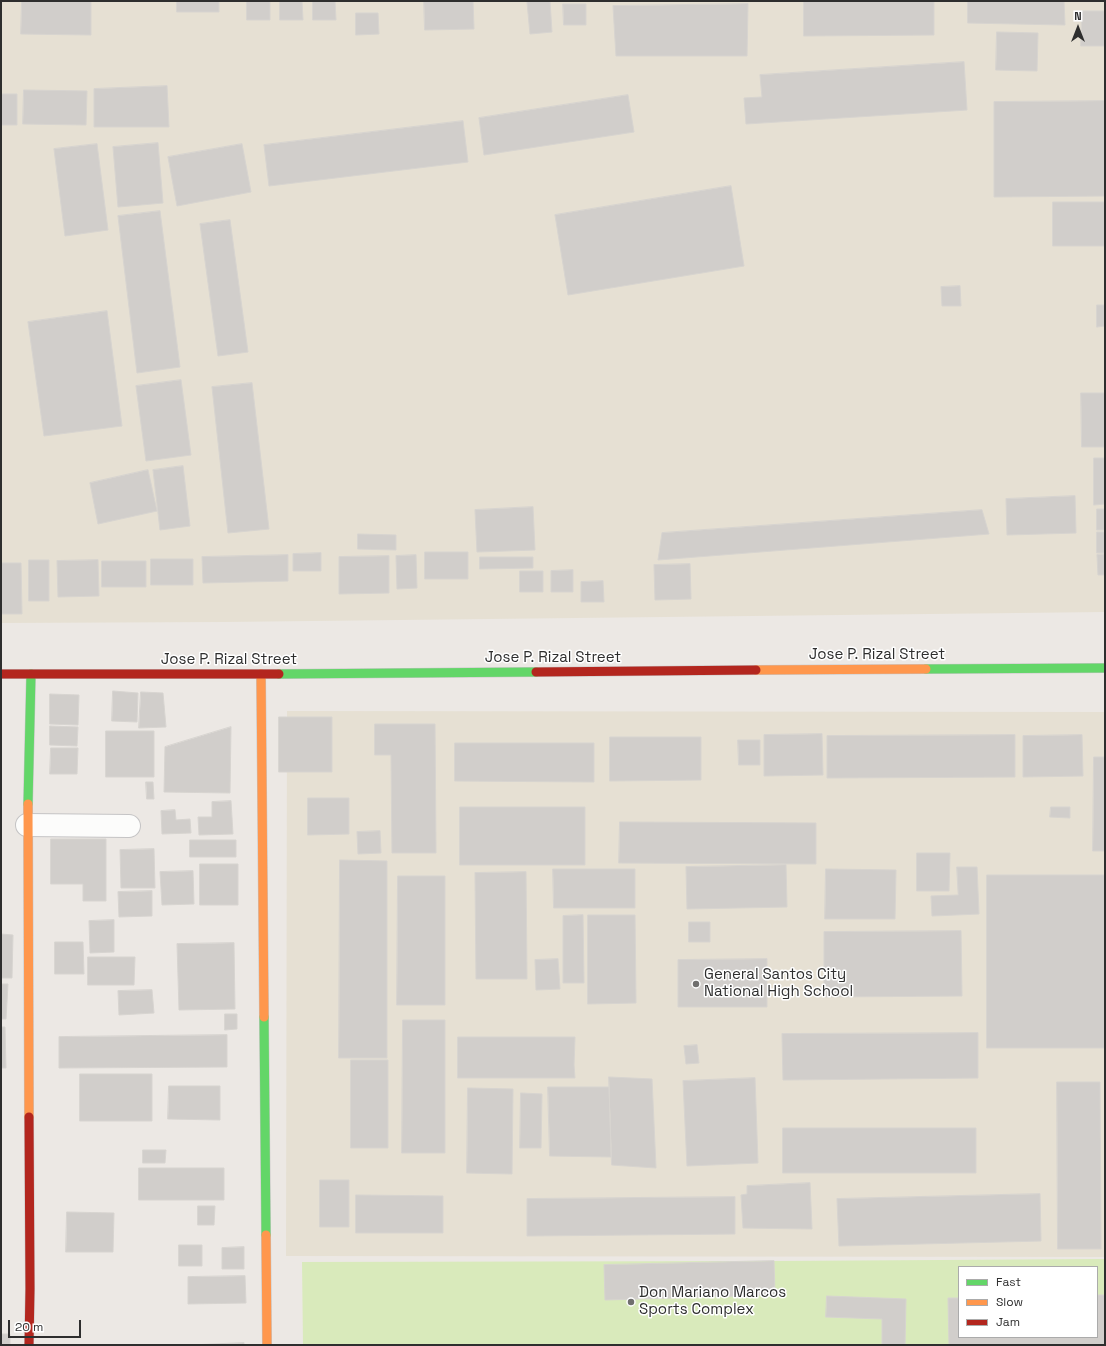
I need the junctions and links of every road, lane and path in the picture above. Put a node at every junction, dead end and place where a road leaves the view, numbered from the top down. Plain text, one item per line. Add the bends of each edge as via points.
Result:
1 (1105, 668) edge
2 (1, 674) edge
3 (31, 674) junction
4 (261, 674) junction
5 (27, 825) junction
6 (129, 826) dead end
7 (29, 1345) edge
8 (267, 1345) edge

1 - 4 street, Jose P. Rizal Street
2 - 3 street, Jose P. Rizal Street
3 - 4 street, Jose P. Rizal Street
3 - 5 street
4 - 8 street
5 - 6 street
5 - 7 street

